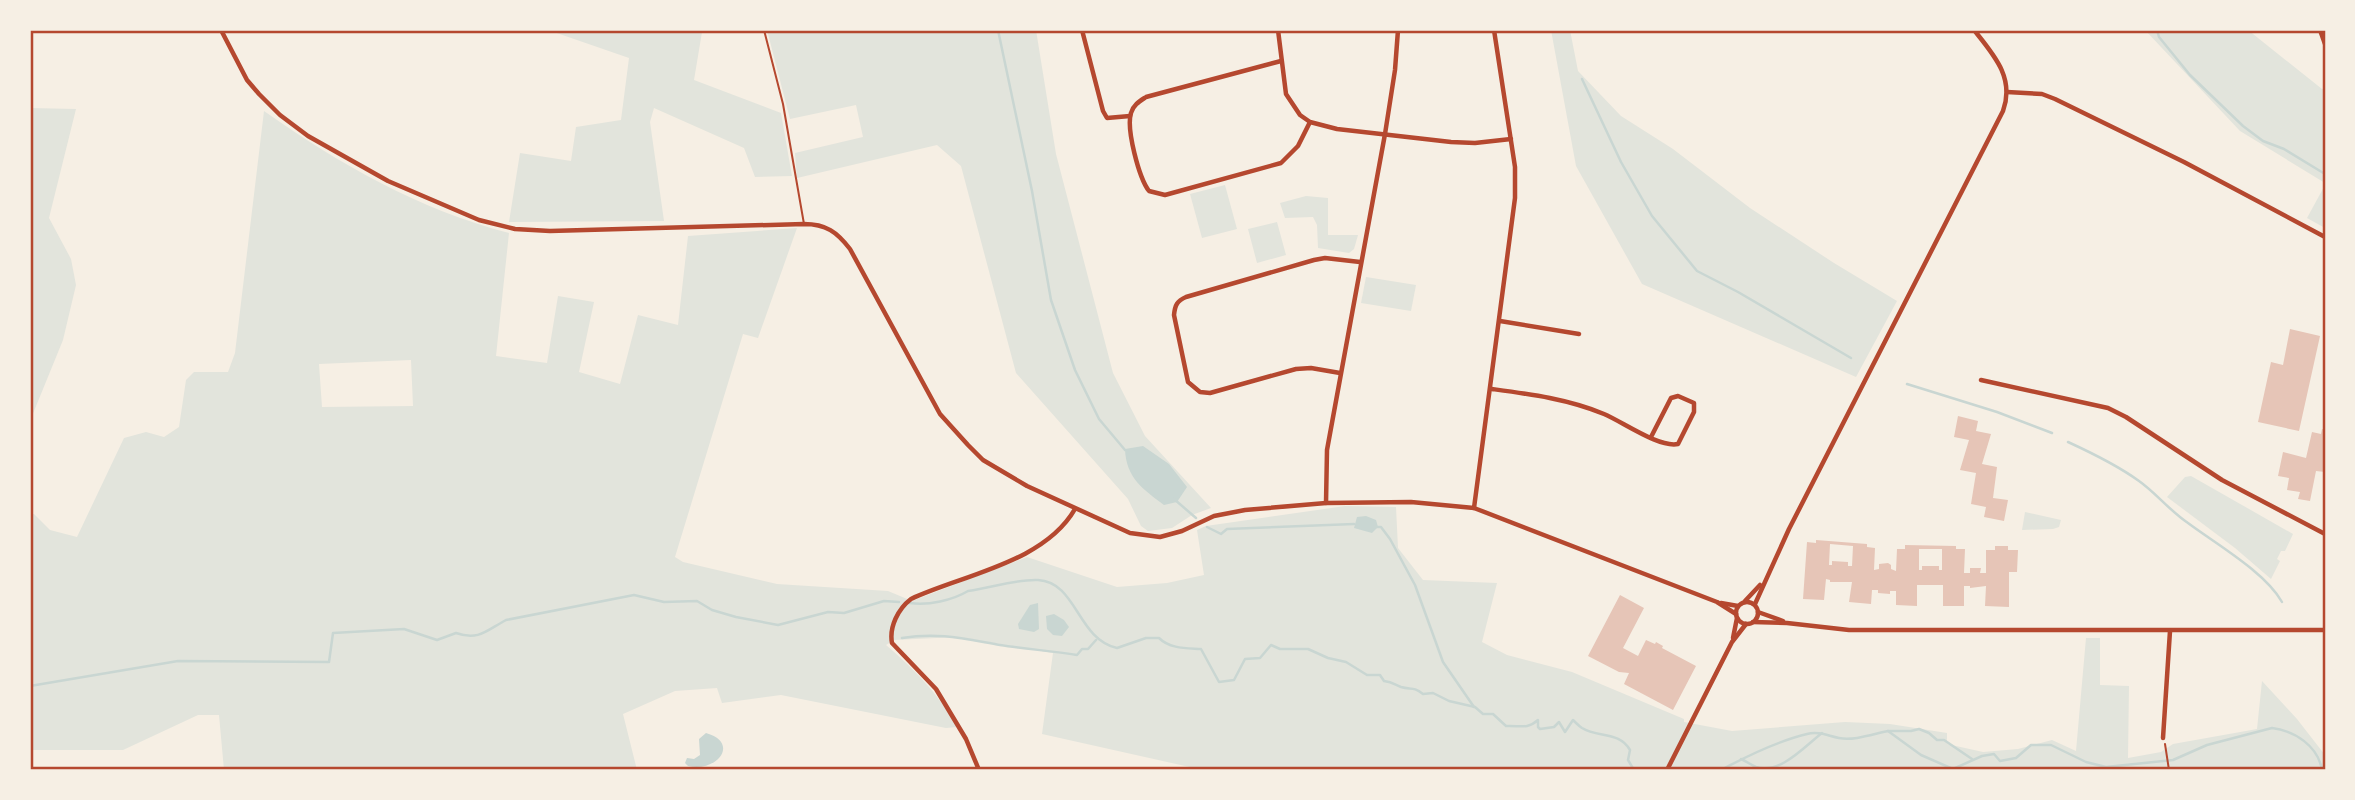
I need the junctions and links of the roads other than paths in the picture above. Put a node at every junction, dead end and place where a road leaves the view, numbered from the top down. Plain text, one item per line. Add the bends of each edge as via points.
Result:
1 (221, 30) edge
2 (764, 30) edge
3 (1082, 30) edge
4 (1278, 30) edge
5 (1398, 30) edge
6 (1494, 30) edge
7 (1975, 30) edge
8 (2320, 30) edge
9 (2325, 44) edge
10 (1281, 61) junction
11 (2007, 92) junction
12 (1130, 116) junction
13 (1310, 122) junction
14 (1385, 134) junction
15 (1511, 139) junction
16 (804, 224) junction
17 (2325, 237) edge
18 (1360, 262) junction
19 (1500, 321) junction
20 (1579, 334) dead end
21 (1340, 373) junction
22 (1981, 380) dead end
23 (1492, 388) junction
24 (1651, 437) junction
25 (1326, 503) junction
26 (1474, 508) junction
27 (1075, 509) junction
28 (2325, 534) edge
29 (1763, 582) junction
30 (1744, 602) junction
31 (1717, 603) junction
32 (1755, 604) junction
33 (1738, 606) junction
34 (1759, 612) junction
35 (1737, 616) junction
36 (1753, 622) junction
37 (1787, 623) junction
38 (1746, 624) junction
39 (2170, 630) junction
40 (2325, 630) edge
41 (1732, 642) junction
42 (2164, 738) road end
43 (979, 770) edge
44 (1667, 770) edge

1 - 16 street via 247,80 287,121 388,181 480,220 550,231
2 - 16 lane via 783,104
3 - 12 street via 1107,118
4 - 10 street
5 - 14 street
6 - 15 street
7 - 11 street via 2002,66
8 - 9 street
10 - 12 street via 1146,97
10 - 13 street via 1286,94
11 - 17 street via 2055,99
11 - 29 street via 1993,132
12 - 13 street via 1142,181 1149,191 1165,195 1281,163 1298,146
13 - 14 street
14 - 15 street via 1475,143
14 - 18 street
15 - 19 street via 1515,198
16 - 27 street via 833,230 850,249 940,414 962,440 1002,472
18 - 21 street
18 - 21 street via 1314,260 1186,297 1175,307 1188,382 1200,392 1296,369
19 - 20 street
19 - 23 street
21 - 25 street via 1327,450
22 - 28 street via 2108,408 2249,496
23 - 24 street via 1590,409
23 - 26 street
24 - 24 street via 1669,446 1678,444 1695,412 1694,403 1671,398
25 - 26 street via 1411,502
25 - 27 street via 1214,516 1155,537 1130,533
26 - 31 street
27 - 43 street via 1035,547 911,599 895,620 892,643 936,689
29 - 30 street
29 - 32 street
30 - 32 street
30 - 33 street
31 - 33 street
31 - 35 street
32 - 34 street
33 - 35 street
34 - 36 street
34 - 37 street
35 - 38 street
35 - 41 street
36 - 37 street
36 - 38 street
37 - 39 street via 1849,630
38 - 41 street
39 - 40 street
39 - 42 street
41 - 44 street

